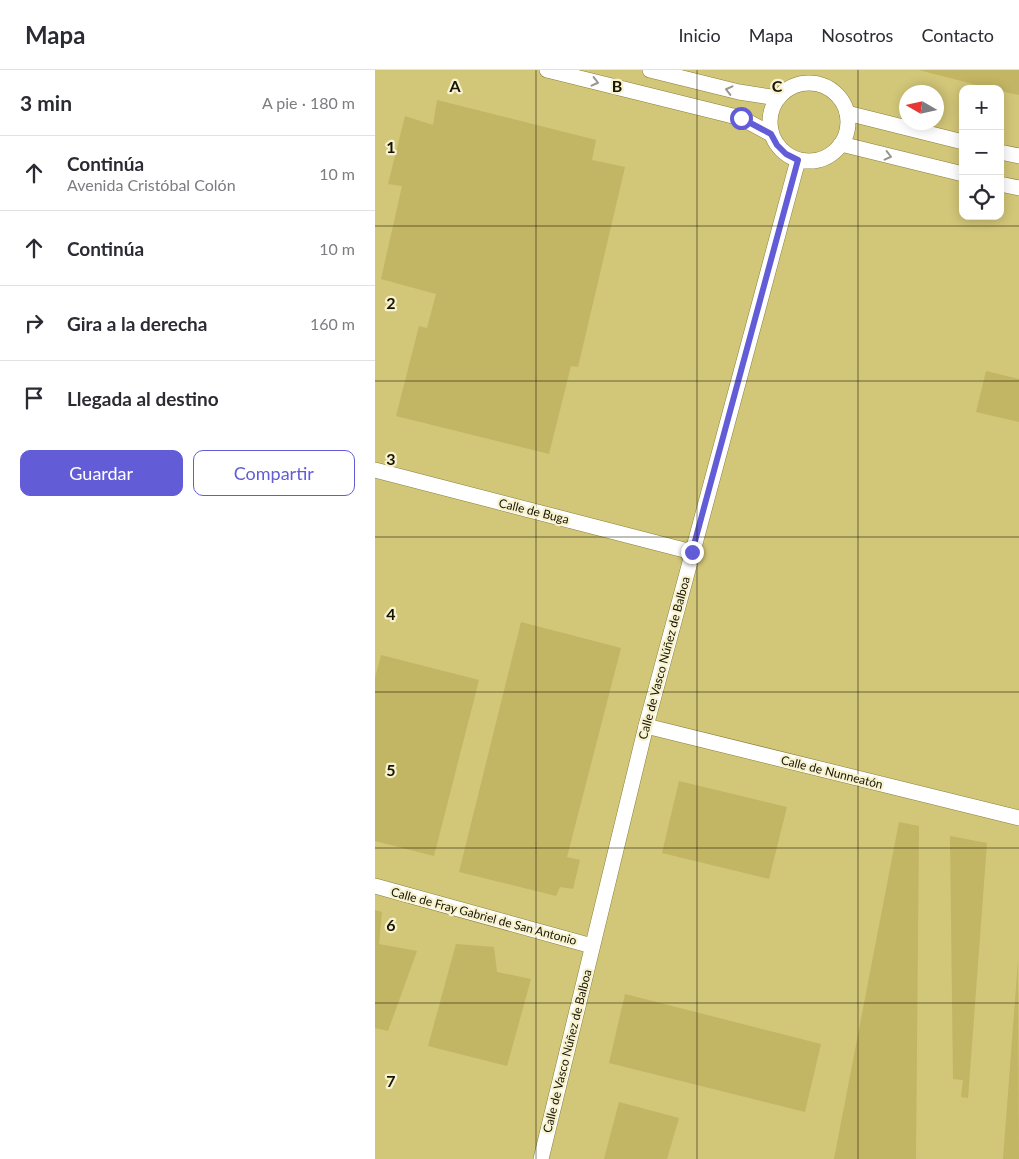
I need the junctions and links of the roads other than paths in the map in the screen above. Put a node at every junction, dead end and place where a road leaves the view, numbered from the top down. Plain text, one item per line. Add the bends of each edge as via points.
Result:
1 (547, 70) edge
2 (650, 70) edge
3 (818, 77) edge
4 (777, 98) junction
5 (847, 113) junction
6 (771, 134) junction
7 (959, 141) edge
8 (841, 144) junction
9 (1004, 153) edge
10 (1019, 156) edge
11 (798, 160) junction
12 (959, 173) edge
13 (1004, 185) edge
14 (1019, 188) edge
15 (375, 470) edge
16 (692, 552) junction
17 (645, 726) junction
18 (1019, 818) edge
19 (375, 886) edge
20 (593, 946) junction
21 (541, 1159) edge

1 -> 6 street via 741,118
4 -> 2 street
3 - 4 street via 795,85
3 - 5 street via 836,94
4 - 6 street via 771,109
5 - 7 street
5 - 8 street via 846,134
6 - 11 street via 786,154
8 - 11 street via 822,159
8 -> 12 street
9 - 10 street
11 - 16 street, Calle de Vasco Núñez de Balboa
13 - 14 street
15 - 16 street, Calle de Buga
16 - 17 street, Calle de Vasco Núñez de Balboa
17 - 18 street, Calle de Nunneatón
17 - 20 street, Calle de Vasco Núñez de Balboa
19 - 20 street, Calle de Fray Gabriel de San Antonio
20 - 21 street, Calle de Vasco Núñez de Balboa

